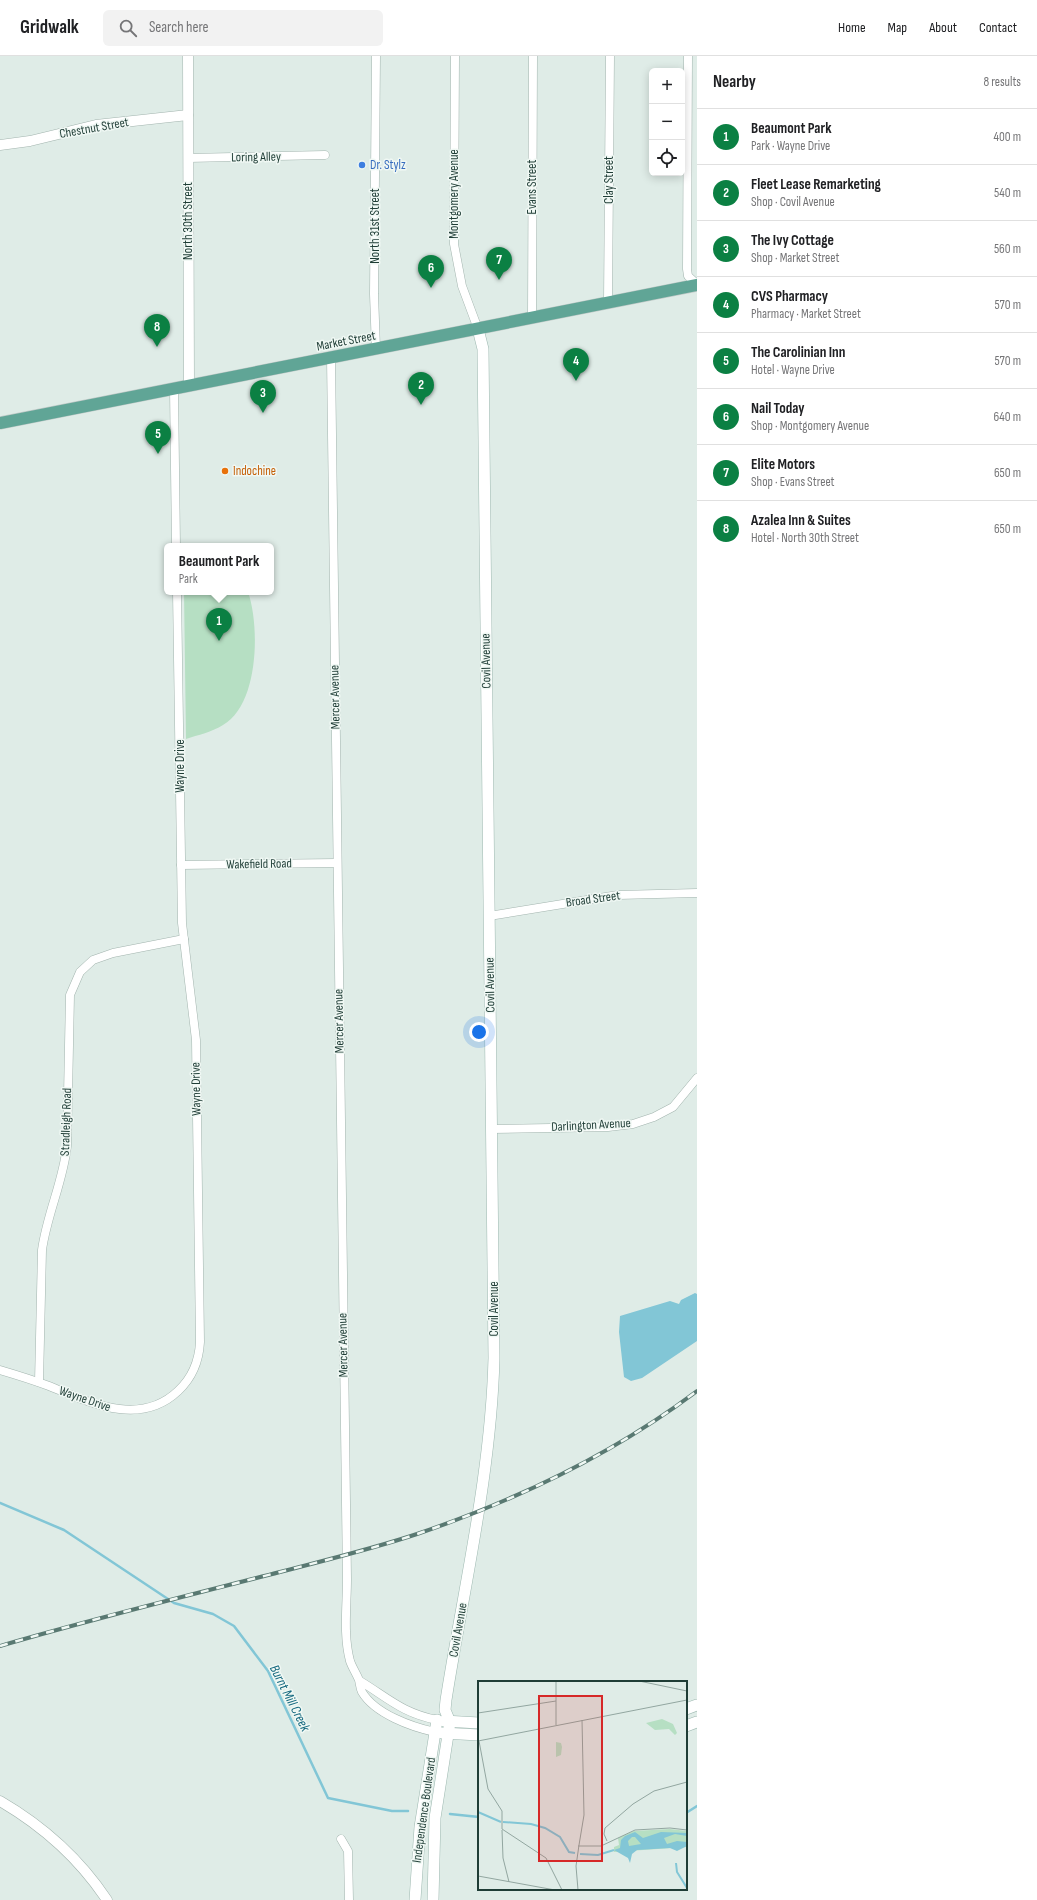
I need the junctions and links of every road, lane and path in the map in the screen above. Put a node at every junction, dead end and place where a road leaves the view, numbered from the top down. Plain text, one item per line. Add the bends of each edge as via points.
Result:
1 (188, 56) edge
2 (376, 56) edge
3 (455, 56) edge
4 (533, 56) edge
5 (610, 56) edge
6 (688, 56) edge
7 (188, 115) junction
8 (0, 144) edge
9 (325, 155) dead end
10 (188, 158) junction
11 (697, 284) edge
12 (608, 303) junction
13 (532, 318) junction
14 (478, 329) junction
15 (376, 349) junction
16 (331, 358) junction
17 (189, 386) junction
18 (174, 389) junction
19 (0, 423) edge
20 (176, 543) edge
21 (177, 595) edge
22 (336, 863) junction
23 (181, 865) junction
24 (697, 893) edge
25 (489, 916) junction
26 (184, 939) junction
27 (697, 1078) edge
28 (491, 1129) junction
29 (0, 1370) edge
30 (39, 1382) junction
31 (360, 1681) junction
32 (697, 1704) edge
33 (687, 1709) edge
34 (446, 1710) junction
35 (437, 1720) junction
36 (450, 1722) junction
37 (697, 1722) edge
38 (478, 1723) edge
39 (687, 1726) edge
40 (436, 1732) junction
41 (448, 1733) junction
42 (478, 1735) edge
43 (0, 1801) edge
44 (341, 1839) dead end
45 (107, 1900) edge
46 (349, 1900) edge
47 (415, 1900) edge
48 (433, 1900) edge

1 - 7 street, North 30th Street
2 - 15 street, North 31st Street
3 - 14 street, Montgomery Avenue via 454,244 462,286
4 - 13 street, Evans Street
5 - 12 street, Clay Street
6 - 11 street via 687,269 688,276
7 - 8 street, Chestnut Street via 96,125 30,141
7 - 10 street, North 30th Street
9 - 10 street, Loring Alley
10 - 17 street, North 30th Street
11 - 12 main road, Market Street
12 - 13 main road, Market Street
13 - 14 main road, Market Street
14 - 15 main road, Market Street
14 - 25 main road, Covil Avenue via 482,349
15 - 16 main road, Market Street
16 - 17 main road, Market Street
16 - 22 street, Mercer Avenue
17 - 18 main road, Market Street
18 - 19 main road, Market Street
18 - 20 street
21 - 23 street, Wayne Drive
22 - 23 street, Wakefield Road
22 - 31 street, Mercer Avenue via 346,1641 350,1661
23 - 26 street, Wayne Drive
24 - 25 street, Broad Street via 618,895
25 - 28 main road, Covil Avenue
26 - 30 street, Stradleigh Road via 97,958 80,972 72,989 69,1015 66,1160 42,1250
26 - 30 street, Wayne Drive via 196,1040 200,1342 198,1356 192,1374 180,1390 167,1400 141,1410 110,1408
27 - 28 street, Darlington Avenue via 672,1107 633,1124 608,1127
28 - 34 main road, Covil Avenue via 494,1313 492,1409
29 - 30 street, Wayne Drive
31 - 35 street, Mercer Avenue via 398,1707
31 - 40 street, Mercer Avenue via 362,1691 384,1712 411,1725
32 - 33 main road
34 - 35 main road
34 - 36 main road, Covil Avenue
35 - 36 main road
35 - 40 main road, Independence Boulevard
36 - 38 main road
36 - 41 main road, Independence Boulevard
37 - 39 main road
40 - 41 main road
40 - 47 main road, Independence Boulevard via 420,1826
41 - 42 main road
41 - 48 main road, Independence Boulevard via 435,1818
43 - 45 street via 45,1830 75,1858
44 - 46 street via 348,1851

